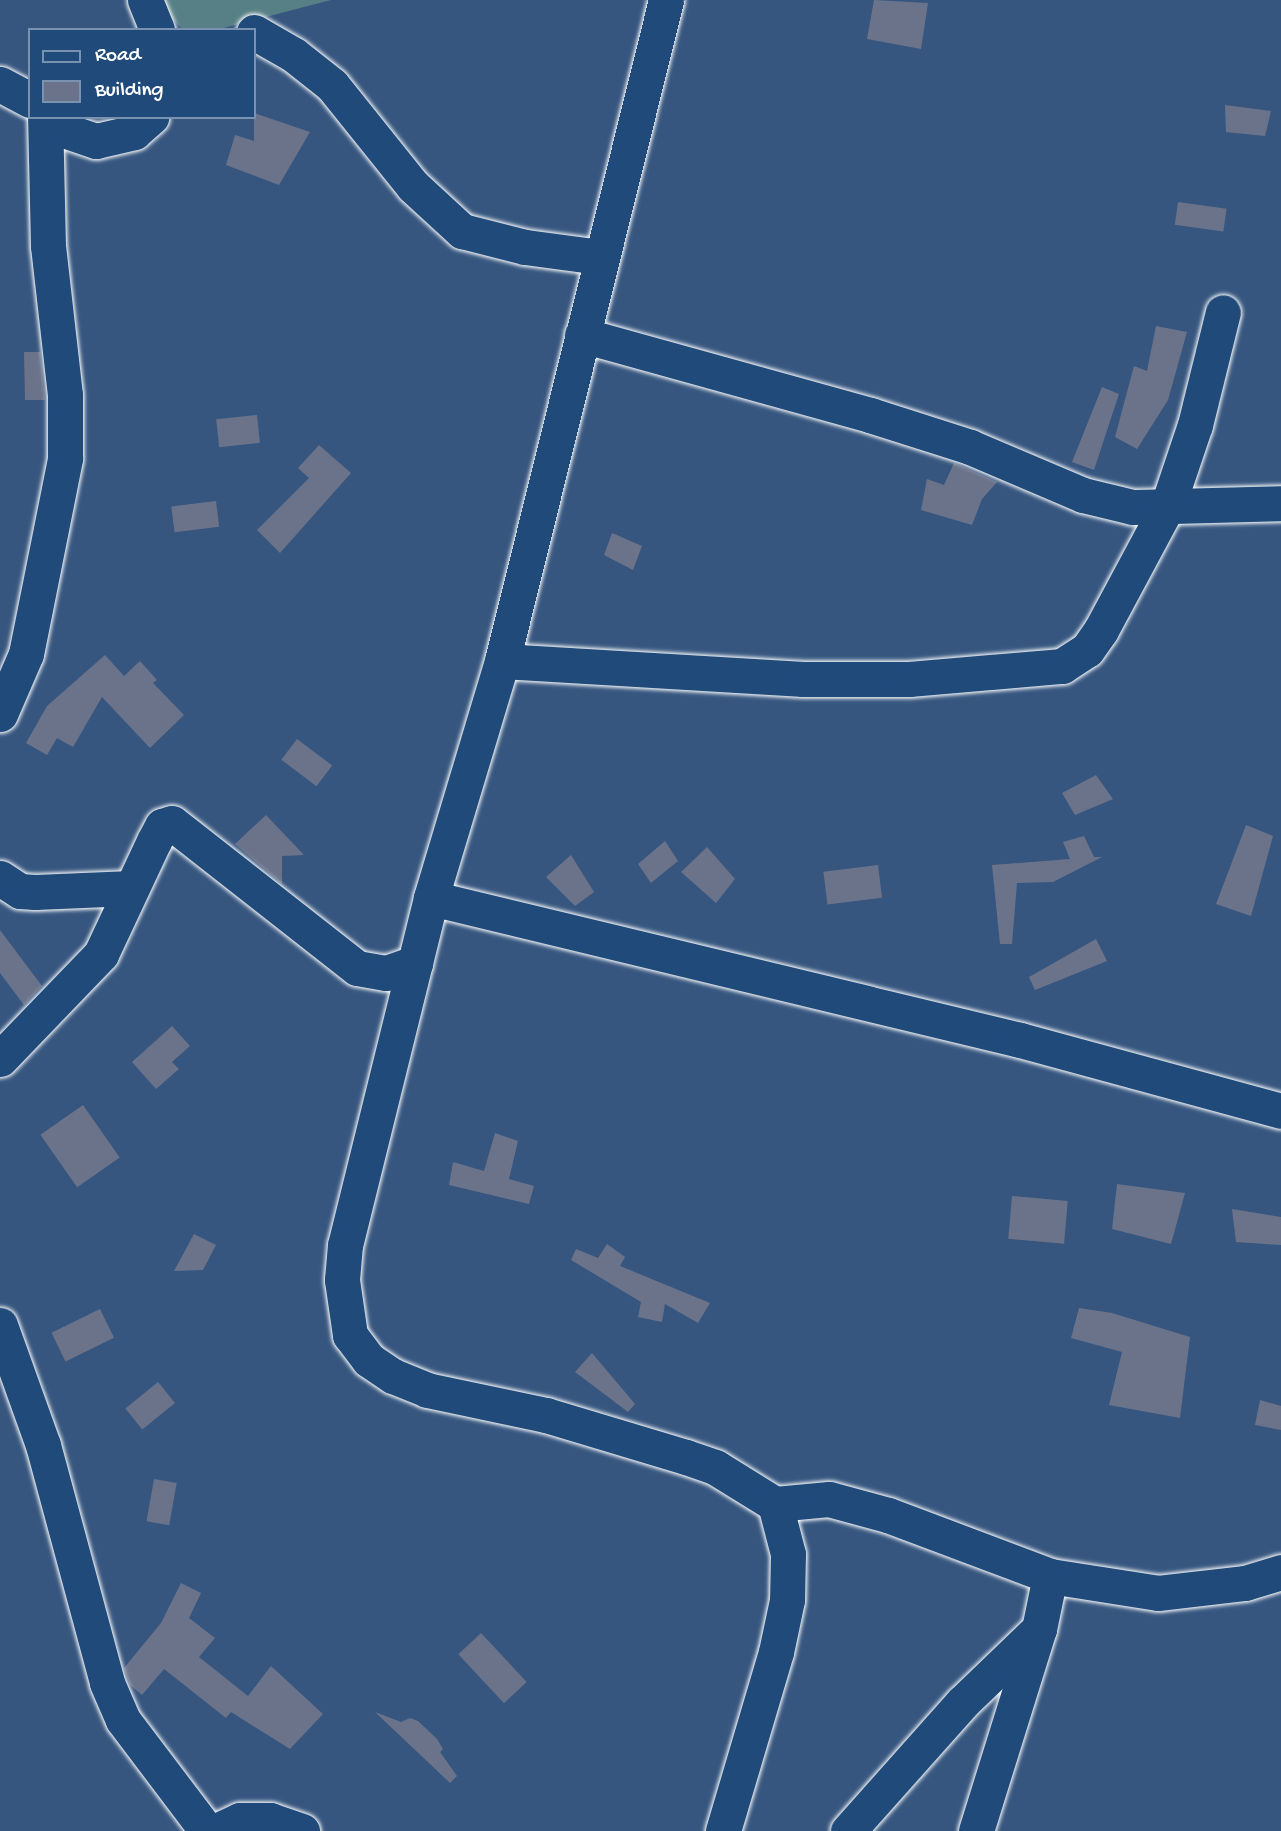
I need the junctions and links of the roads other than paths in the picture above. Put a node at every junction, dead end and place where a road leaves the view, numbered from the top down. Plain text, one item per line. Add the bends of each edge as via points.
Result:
1 (145, 0) edge
2 (666, 0) edge
3 (156, 28) edge
4 (256, 33) edge
5 (0, 84) edge
6 (28, 105) edge
7 (40, 119) edge
8 (50, 119) edge
9 (149, 119) edge
10 (600, 257) junction
11 (1223, 312) dead end
12 (582, 335) junction
13 (1281, 503) edge
14 (1168, 505) junction
15 (502, 661) junction
16 (0, 715) edge
17 (0, 878) edge
18 (131, 888) junction
19 (431, 898) junction
20 (415, 963) junction
21 (0, 1059) edge
22 (1281, 1111) edge
23 (0, 1325) edge
24 (775, 1504) junction
25 (1281, 1572) edge
26 (1050, 1576) junction
27 (1039, 1629) junction
28 (207, 1831) edge
29 (216, 1831) edge
30 (302, 1831) edge
31 (723, 1831) edge
32 (848, 1831) edge
33 (976, 1831) edge

1 - 3 street
2 - 10 street
4 - 10 street via 294,54 332,85 413,186 462,231 525,247
5 - 6 street
7 - 16 street via 48,246 65,395 65,458 26,654
8 - 9 street via 96,141 134,132
10 - 12 street
11 - 14 street via 1195,425
12 - 14 street via 933,435 1083,495 1133,508
12 - 15 street
13 - 14 street
14 - 15 street via 1101,630 1087,650 1062,666 909,679 803,679
15 - 19 street
17 - 18 street via 20,891
18 - 20 street via 162,826 173,823 357,968 386,973
18 - 21 street via 101,954
19 - 20 street
19 - 22 street via 969,1027
20 - 24 street via 345,1245 343,1305 350,1335 369,1360 427,1390 546,1415 715,1467
23 - 28 street via 43,1445 107,1683 123,1720
24 - 26 street via 829,1499
24 - 31 street via 788,1554 787,1600
25 - 26 street via 1245,1584 1158,1593
26 - 27 street
27 - 32 street via 962,1703
27 - 33 street
29 - 30 street via 240,1820 270,1820

